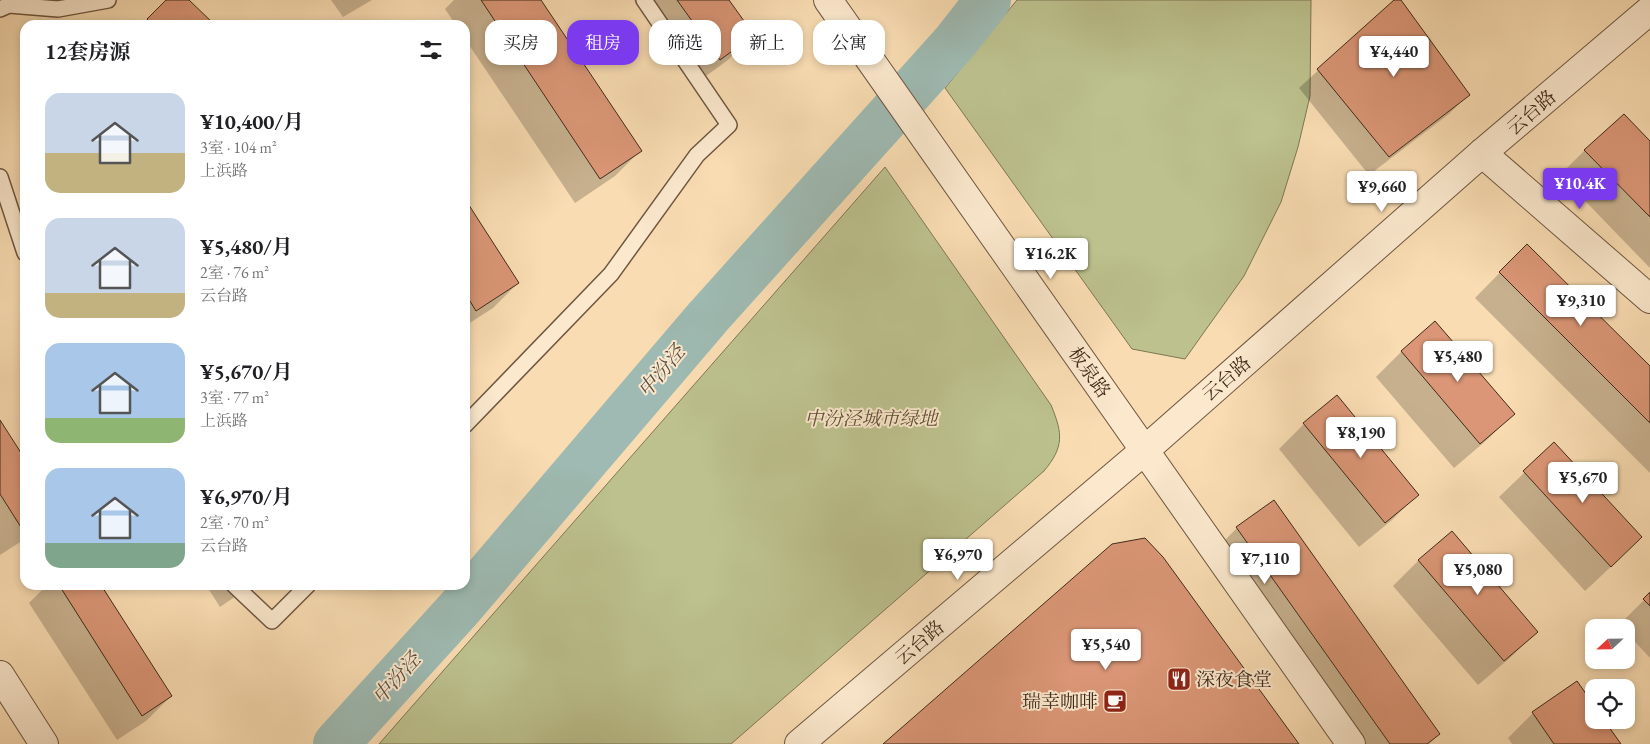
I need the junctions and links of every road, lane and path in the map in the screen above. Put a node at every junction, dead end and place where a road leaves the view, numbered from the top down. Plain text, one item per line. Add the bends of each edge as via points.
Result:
1 (108, 0) edge
2 (644, 0) edge
3 (828, 0) edge
4 (0, 9) edge
5 (1650, 10) edge
6 (1482, 153) junction
7 (0, 177) edge
8 (20, 238) edge
9 (1650, 299) edge
10 (470, 420) edge
11 (1145, 450) junction
12 (239, 590) edge
13 (303, 590) edge
14 (0, 674) edge
15 (44, 744) edge
16 (799, 744) edge
17 (1351, 744) edge

1 - 4 lane via 58,9 9,5
2 - 10 lane via 729,125 697,155 611,274
3 - 11 street, 板泉路
5 - 6 street, 云台路
6 - 9 street
6 - 11 street, 云台路
7 - 8 lane
11 - 16 street, 云台路
11 - 17 street, 板泉路
12 - 13 lane via 272,621
14 - 15 street

